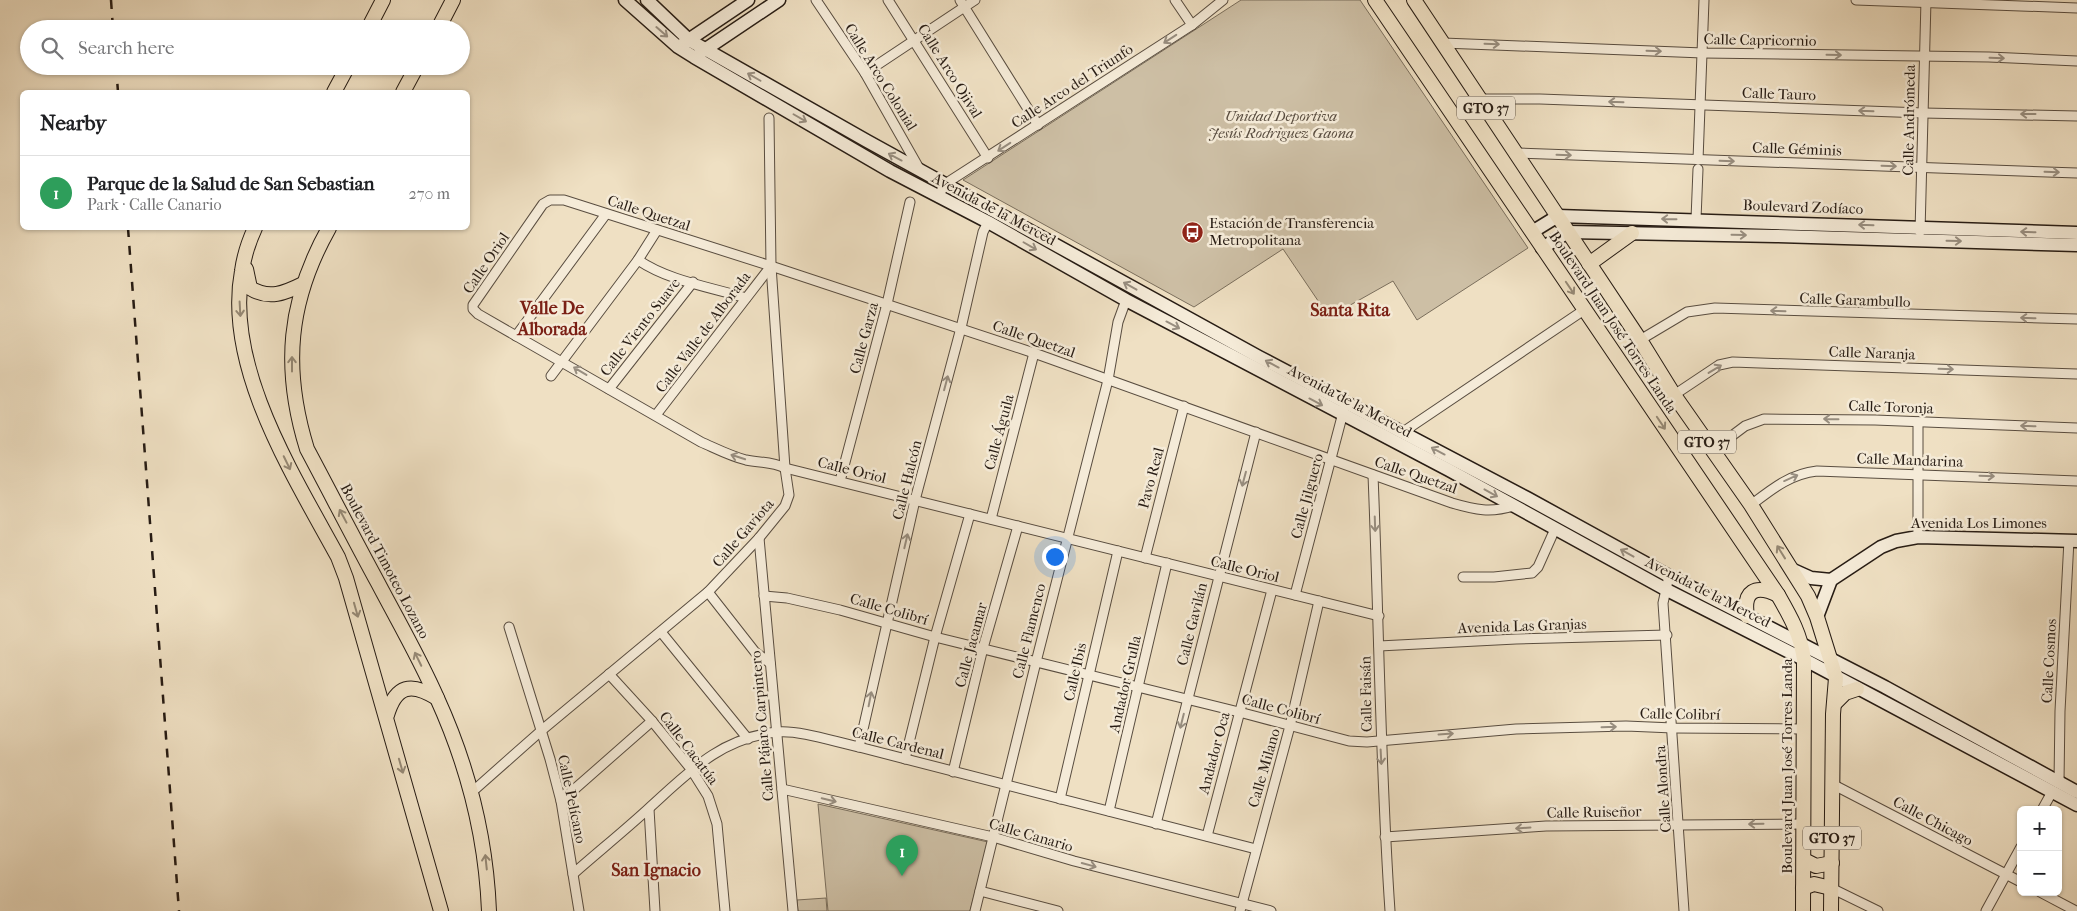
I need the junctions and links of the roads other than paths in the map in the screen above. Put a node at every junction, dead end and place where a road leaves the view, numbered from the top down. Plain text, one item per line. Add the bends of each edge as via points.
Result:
1 (384, 0) edge
2 (453, 0) edge
3 (625, 0) edge
4 (647, 0) edge
5 (748, 0) edge
6 (779, 0) edge
7 (816, 0) edge
8 (888, 0) edge
9 (975, 0) edge
10 (1175, 0) edge
11 (1223, 0) edge
12 (1375, 0) edge
13 (1414, 0) edge
14 (1704, 0) edge
15 (1856, 0) edge
16 (1926, 2) edge
17 (962, 3) edge
18 (2077, 8) edge
19 (373, 20) edge
20 (443, 20) edge
21 (1192, 25) junction
22 (915, 40) junction
23 (684, 43) junction
24 (1443, 43) junction
25 (706, 49) junction
26 (1703, 53) junction
27 (694, 57) junction
28 (1925, 57) junction
29 (2077, 61) edge
30 (865, 73) junction
31 (343, 75) edge
32 (412, 75) edge
33 (335, 90) edge
34 (404, 90) edge
35 (1480, 99) junction
36 (1700, 105) junction
37 (1923, 113) junction
38 (2077, 116) edge
39 (769, 118) dead end
40 (1038, 125) junction
41 (1516, 153) junction
42 (988, 158) junction
43 (1698, 164) junction
44 (1922, 167) junction
45 (920, 170) junction
46 (2077, 172) edge
47 (945, 184) junction
48 (938, 197) junction
49 (910, 202) dead end
50 (543, 204) joint
51 (606, 214) junction
52 (1558, 216) junction
53 (1696, 219) junction
54 (988, 222) junction
55 (1921, 227) junction
56 (254, 230) edge
57 (328, 230) edge
58 (657, 230) junction
59 (1532, 232) junction
60 (1568, 232) junction
61 (1632, 233) junction
62 (2077, 234) edge
63 (1920, 240) junction
64 (2077, 245) edge
65 (1542, 248) junction
66 (246, 254) junction
67 (638, 260) junction
68 (1589, 264) junction
69 (771, 266) junction
70 (693, 282) junction
71 (303, 284) junction
72 (746, 298) junction
73 (1126, 300) junction
74 (887, 304) junction
75 (1584, 310) junction
76 (2077, 319) edge
77 (960, 328) junction
78 (516, 336) junction
79 (1640, 340) junction
80 (1034, 353) junction
81 (562, 361) junction
82 (2077, 374) edge
83 (551, 376) dead end
84 (1108, 380) junction
85 (609, 389) junction
86 (1674, 395) junction
87 (1184, 406) junction
88 (1344, 410) junction
89 (656, 415) junction
90 (1918, 422) junction
91 (2077, 428) edge
92 (1256, 432) junction
93 (1402, 432) junction
94 (1713, 450) junction
95 (1330, 458) junction
96 (785, 468) junction
97 (1917, 474) junction
98 (1373, 476) junction
99 (840, 481) junction
100 (2077, 481) edge
101 (915, 500) junction
102 (1750, 505) junction
103 (1514, 506) junction
104 (970, 514) junction
105 (991, 519) junction
106 (1018, 526) junction
107 (1556, 529) junction
108 (1918, 537) junction
109 (759, 538) junction
110 (1067, 538) junction
111 (2073, 540) edge
112 (1118, 551) junction
113 (1144, 558) junction
114 (1167, 563) junction
115 (1791, 569) junction
116 (1219, 576) junction
117 (1669, 576) junction
118 (1463, 577) dead end
119 (1831, 580) junction
120 (1665, 589) junction
121 (1272, 590) junction
122 (708, 592) junction
123 (1778, 594) junction
124 (1295, 595) junction
125 (764, 596) junction
126 (1319, 601) junction
127 (1379, 616) junction
128 (1748, 616) junction
129 (1817, 616) junction
130 (886, 624) junction
131 (509, 626) dead end
132 (660, 632) junction
133 (1667, 635) junction
134 (935, 637) junction
135 (1802, 645) junction
136 (1378, 646) junction
137 (983, 648) junction
138 (1831, 659) junction
139 (1804, 660) junction
140 (1036, 662) junction
141 (770, 663) junction
142 (609, 674) junction
143 (1088, 675) junction
144 (1836, 678) junction
145 (1138, 687) junction
146 (1857, 689) junction
147 (437, 698) junction
148 (1188, 699) junction
149 (1834, 704) junction
150 (1239, 712) junction
151 (387, 715) junction
152 (652, 721) junction
153 (1290, 726) junction
154 (1673, 728) junction
155 (1804, 729) junction
156 (542, 730) junction
157 (777, 732) junction
158 (748, 739) junction
159 (1380, 739) junction
160 (859, 747) junction
161 (905, 759) junction
162 (691, 769) junction
163 (953, 772) junction
164 (1832, 784) junction
165 (1006, 785) junction
166 (2055, 787) junction
167 (782, 789) junction
168 (472, 792) junction
169 (2077, 792) edge
170 (1060, 799) junction
171 (560, 801) junction
172 (2077, 805) edge
173 (2044, 806) edge
174 (648, 808) junction
175 (1109, 810) junction
176 (1156, 824) junction
177 (1805, 824) junction
178 (1679, 825) junction
179 (1206, 836) junction
180 (1385, 837) junction
181 (993, 838) junction
182 (1256, 849) junction
183 (2019, 851) edge
184 (1804, 860) junction
185 (1832, 863) junction
186 (573, 874) junction
187 (2006, 875) junction
188 (2017, 880) edge
189 (1804, 888) junction
190 (1831, 888) junction
191 (980, 891) junction
192 (2048, 896) edge
193 (1240, 907) edge
194 (441, 911) edge
195 (490, 911) edge
196 (579, 911) edge
197 (655, 911) edge
198 (725, 911) edge
199 (793, 911) edge
200 (975, 911) edge
201 (1058, 911) edge
202 (1271, 911) edge
203 (1390, 911) edge
204 (1684, 911) edge
205 (1803, 911) edge
206 (1831, 911) edge
207 (1878, 911) edge
208 (1986, 911) edge
209 (2076, 911) edge

1 - 19 main road
2 - 20 main road
3 -> 23 street, Avenida de la Merced
4 - 23 street, Avenida de la Merced
5 - 23 street
6 - 25 street
7 - 30 street, Calle Arco Colonial
8 - 22 street, Calle Arco Ojival
9 - 17 street
10 - 21 street
11 - 21 street, Calle Arco del Triunfo
12 - 59 main road, Boulevard Juan José Torres Landa / GTO 37
13 - 24 main road, Boulevard Juan José Torres Landa / GTO 37
14 - 26 street
15 - 16 street
16 - 18 street
16 - 28 street, Calle Andrómeda
17 - 22 street
17 - 40 street
21 -> 40 street, Calle Arco del Triunfo
22 - 30 street
22 - 42 street, Calle Arco Ojival
23 - 25 street, Avenida de la Merced
23 - 27 street, Avenida de la Merced
24 -> 26 street, Calle Capricornio
24 - 35 main road, Boulevard Juan José Torres Landa / GTO 37
25 - 27 street
45 -> 25 street, Avenida de la Merced
26 -> 28 street, Calle Capricornio
26 - 36 street
27 -> 48 street, Avenida de la Merced
28 -> 29 street, Calle Capricornio
28 - 37 street, Calle Andrómeda
30 - 45 street, Calle Arco Colonial
31 - 33 main road
32 - 34 main road
36 -> 35 street, Calle Tauro
35 - 41 main road, Boulevard Juan José Torres Landa / GTO 37
37 -> 36 street, Calle Tauro
36 - 43 street
38 -> 37 street, Calle Tauro
37 - 44 street, Calle Andrómeda
39 - 69 street, Calle Gaviota
40 -> 42 street, Calle Arco del Triunfo
41 -> 43 street, Calle Géminis
41 - 52 main road, Boulevard Juan José Torres Landa / GTO 37
42 - 47 street, Calle Arco del Triunfo
43 -> 44 street, Calle Géminis
43 - 53 street
44 -> 46 street, Calle Géminis
44 - 55 street, Calle Andrómeda
45 - 47 street, Avenida de la Merced
47 - 48 street
88 -> 47 street, Avenida de la Merced
48 - 54 street, Avenida de la Merced
49 - 74 street, Calle Garza
50 - 51 street, Calle Quetzal via 550,200 564,200
50 - 78 street, Calle Oriol via 473,305 475,312
51 - 58 street, Calle Quetzal
51 - 78 street
53 -> 52 street, Boulevard Zodíaco
52 - 59 street
52 - 60 main road, Boulevard Juan José Torres Landa / GTO 37
55 -> 53 street, Boulevard Zodíaco
54 -> 73 street, Avenida de la Merced
54 - 77 street, Calle Halcón
62 -> 55 street, Boulevard Zodíaco
55 - 63 street, Calle Andrómeda
56 - 66 main road
57 - 71 main road, Boulevard Timoteo Lozano via 313,256
58 - 67 street
58 - 69 street, Calle Quetzal
59 - 65 main road, Boulevard Juan José Torres Landa / GTO 37
60 - 61 street, Boulevard Zodíaco
60 - 65 street
60 - 68 main road, Boulevard Juan José Torres Landa / GTO 37
61 -> 63 street, Boulevard Zodíaco
61 - 68 main road
63 -> 64 street, Boulevard Zodíaco
65 -> 75 main road, Boulevard Juan José Torres Landa / GTO 37
66 - 71 main road via 250,288 257,292 279,295
66 -> 151 main road via 241,272 240,306 243,345 255,388 271,430 343,571
67 - 70 street via 660,273
67 - 81 street
68 - 79 main road, Boulevard Juan José Torres Landa / GTO 37
69 - 72 street, Calle Valle de Alborada
69 - 74 street, Calle Quetzal
69 - 96 street, Calle Gaviota
70 - 72 street
70 - 85 street, Calle Viento Suave
147 -> 71 main road, Boulevard Timoteo Lozano via 308,449 295,402 291,364 295,316
72 - 89 street, Calle Valle de Alborada
73 - 84 street, Calle Flamenco via 1118,322
73 -> 88 street, Avenida de la Merced
74 - 77 street, Calle Quetzal
74 - 99 street, Calle Garza
75 - 93 street
75 -> 123 main road, Boulevard Juan José Torres Landa / GTO 37
76 -> 79 street, Calle Garambullo via 1715,308 1687,312
77 - 80 street, Calle Quetzal
101 -> 77 street, Calle Halcón
78 - 81 street, Calle Oriol
79 - 86 main road, Boulevard Juan José Torres Landa / GTO 37
80 - 84 street, Calle Quetzal
80 - 105 street, Calle Águila
81 - 83 street
85 -> 81 street, Calle Oriol
86 -> 82 street, Calle Naranja via 1719,365 1733,362
84 - 87 street, Calle Quetzal
84 - 110 street, Calle Flamenco
85 - 89 street, Calle Oriol
86 - 94 main road, Boulevard Juan José Torres Landa / GTO 37
87 - 92 street, Calle Quetzal
87 - 113 street, Pavo Real
88 - 93 street, Avenida de la Merced
88 - 95 street, Calle Jilguero
88 -> 103 street, Avenida de la Merced
96 -> 89 street, Calle Oriol via 772,462 746,460 726,453
91 -> 90 street, Calle Toronja
90 -> 94 street, Calle Toronja via 1764,419 1745,426
90 - 97 street
92 - 95 street, Calle Quetzal
92 -> 116 street, Calle Gavilán
117 -> 93 street, Avenida de la Merced
94 - 102 main road, Boulevard Juan José Torres Landa / GTO 37
95 - 98 street, Calle Quetzal
95 - 124 street, Calle Jilguero
96 - 99 street, Calle Oriol
96 - 109 street, Calle Gaviota via 788,501
97 -> 100 street, Calle Mandarina
102 -> 97 street, Calle Mandarina via 1780,483 1802,473
97 - 108 street
98 - 103 street, Calle Quetzal via 1480,510
98 -> 127 street, Calle Faisán
99 - 101 street, Calle Oriol
101 - 104 street, Calle Oriol
130 -> 101 street, Calle Halcón
115 -> 102 main road, Boulevard Juan José Torres Landa / GTO 37
103 - 107 street, Avenida de la Merced
104 - 105 street, Calle Oriol
104 - 134 street
105 - 106 street, Calle Oriol
106 - 110 street, Calle Oriol
106 - 137 street, Calle Jacamar
107 - 118 street via 1532,573
107 - 120 street, Avenida de la Merced
108 - 111 street, Avenida Los Limones
108 - 119 street, Avenida Los Limones via 1881,547
109 - 122 street, Calle Gaviota
109 - 125 street, Calle Pájaro Carpintero
110 - 112 street, Calle Oriol
110 - 140 street, Calle Flamenco
111 - 166 street, Calle Cosmos
112 - 113 street, Calle Oriol
112 - 143 street, Calle Ibis
113 - 114 street, Calle Oriol
114 - 116 street, Calle Oriol
114 - 145 street, Andador Grulla
115 - 119 street via 1811,578
115 - 129 main road, Boulevard Juan José Torres Landa / GTO 37
116 - 121 street, Calle Oriol
116 - 148 street, Calle Gavilán
117 - 120 street, Calle Alondra
117 - 128 street, Avenida de la Merced
119 - 129 street
120 - 133 street, Calle Alondra via 1663,603
120 - 139 street, Avenida de la Merced
121 - 124 street, Calle Oriol
121 - 150 street, Andador Oca
122 - 132 street, Calle Gaviota
122 - 141 street via 755,652
123 - 128 main road via 1768,590 1750,593 1746,599
123 - 135 main road, Boulevard Juan José Torres Landa / GTO 37
124 - 126 street, Calle Oriol
125 - 130 street, Calle Colibrí via 840,610
125 - 141 street, Calle Pájaro Carpintero
126 - 127 street, Calle Oriol
126 - 153 street, Calle Milano
127 - 136 street, Calle Faisán
128 - 135 street, Avenida de la Merced
129 - 138 main road, Boulevard Juan José Torres Landa / GTO 37
130 - 134 street, Calle Colibrí
160 -> 130 street, Calle Halcón
131 - 156 street, Calle Pelícano
132 - 142 street, Calle Gaviota
132 - 158 street
133 - 136 street, Avenida Las Granjas
133 - 154 street, Calle Alondra
134 - 137 street, Calle Colibrí
134 - 161 street
135 - 138 street, Avenida de la Merced
135 - 139 main road, Boulevard Juan José Torres Landa / GTO 37
136 - 159 street, Calle Faisán
137 - 140 street, Calle Colibrí
137 - 163 street, Calle Jacamar
138 - 144 main road, Boulevard Juan José Torres Landa / GTO 37
138 - 166 street, Avenida de la Merced via 1886,687
139 - 144 street, Avenida de la Merced
139 - 155 main road, Boulevard Juan José Torres Landa / GTO 37
140 - 143 street, Calle Colibrí
140 - 165 street, Calle Flamenco
141 - 157 street, Calle Pájaro Carpintero
142 - 152 street, Calle Cacatúa
142 - 156 street, Calle Gaviota
143 - 145 street, Calle Colibrí
143 - 170 street, Calle Ibis
144 - 146 street, Avenida de la Merced
144 - 149 main road, Boulevard Juan José Torres Landa / GTO 37
145 - 148 street, Calle Colibrí
145 - 175 street, Andador Grulla
146 - 149 main road via 1845,693
146 - 166 street, Avenida de la Merced
147 - 151 main road via 416,688 406,689 391,701
147 - 168 main road, Boulevard Timoteo Lozano
148 - 150 street, Calle Colibrí
148 -> 176 street, Calle Gavilán
149 - 164 main road, Boulevard Juan José Torres Landa / GTO 37
150 - 153 street, Calle Colibrí
150 - 179 street, Andador Oca
151 -> 194 main road
152 - 162 street, Calle Cacatúa
152 - 171 street
153 - 159 street, Calle Colibrí via 1349,741
153 - 182 street, Calle Milano
154 - 155 street, Calle Colibrí
159 -> 154 street, Calle Colibrí via 1516,729
154 - 178 street, Calle Alondra
155 - 177 main road, Boulevard Juan José Torres Landa / GTO 37
156 - 168 street, Calle Gaviota
156 - 171 street, Calle Pelícano
157 - 158 street, Calle Cardenal
157 - 160 street, Calle Cardenal
157 - 167 street, Calle Pájaro Carpintero
158 - 162 street, Calle Cardenal via 722,748
159 -> 180 street, Calle Faisán
160 - 161 street, Calle Cardenal
161 - 163 street, Calle Cardenal
162 - 174 street, Calle Cardenal
162 - 198 street, Calle Cacatúa via 708,796 717,824
163 - 165 street, Calle Cardenal
164 - 185 main road, Boulevard Juan José Torres Landa / GTO 37
164 - 187 street, Calle Chicago
165 - 170 street, Calle Cardenal
165 - 181 street, Calle Flamenco
166 - 169 street, Avenida de la Merced
166 - 172 street, Avenida de la Merced
166 - 173 street
167 -> 181 street, Calle Canario
167 - 199 street, Calle Pájaro Carpintero
195 -> 168 main road, Boulevard Timoteo Lozano via 485,854
170 - 175 street, Calle Cardenal
171 - 186 street, Calle Pelícano
174 - 186 street, Calle Cardenal
174 - 197 street
175 - 176 street, Calle Cardenal
176 - 179 street, Calle Cardenal
177 -> 178 street, Calle Ruiseñor
177 - 184 main road, Boulevard Juan José Torres Landa / GTO 37
178 -> 180 street, Calle Ruiseñor via 1546,826
178 - 204 street, Calle Alondra
179 - 182 street, Calle Cardenal
180 - 203 street, Calle Faisán
181 - 191 street, Calle Flamenco
181 -> 193 street, Calle Canario
182 - 193 street, Calle Milano
183 - 187 street
184 - 185 main road via 1816,866
184 - 189 main road, Boulevard Juan José Torres Landa / GTO 37
185 - 190 main road, Boulevard Juan José Torres Landa / GTO 37
186 - 196 street, Calle Pelícano
187 - 188 street, Calle Chicago
187 - 208 street
189 - 190 main road via 1814,884
189 - 205 main road, Boulevard Juan José Torres Landa / GTO 37
190 - 206 main road, Boulevard Juan José Torres Landa / GTO 37
190 - 207 street
191 - 200 street, Calle Flamenco
191 - 201 street
192 - 209 street
193 - 202 street, Calle Canario

